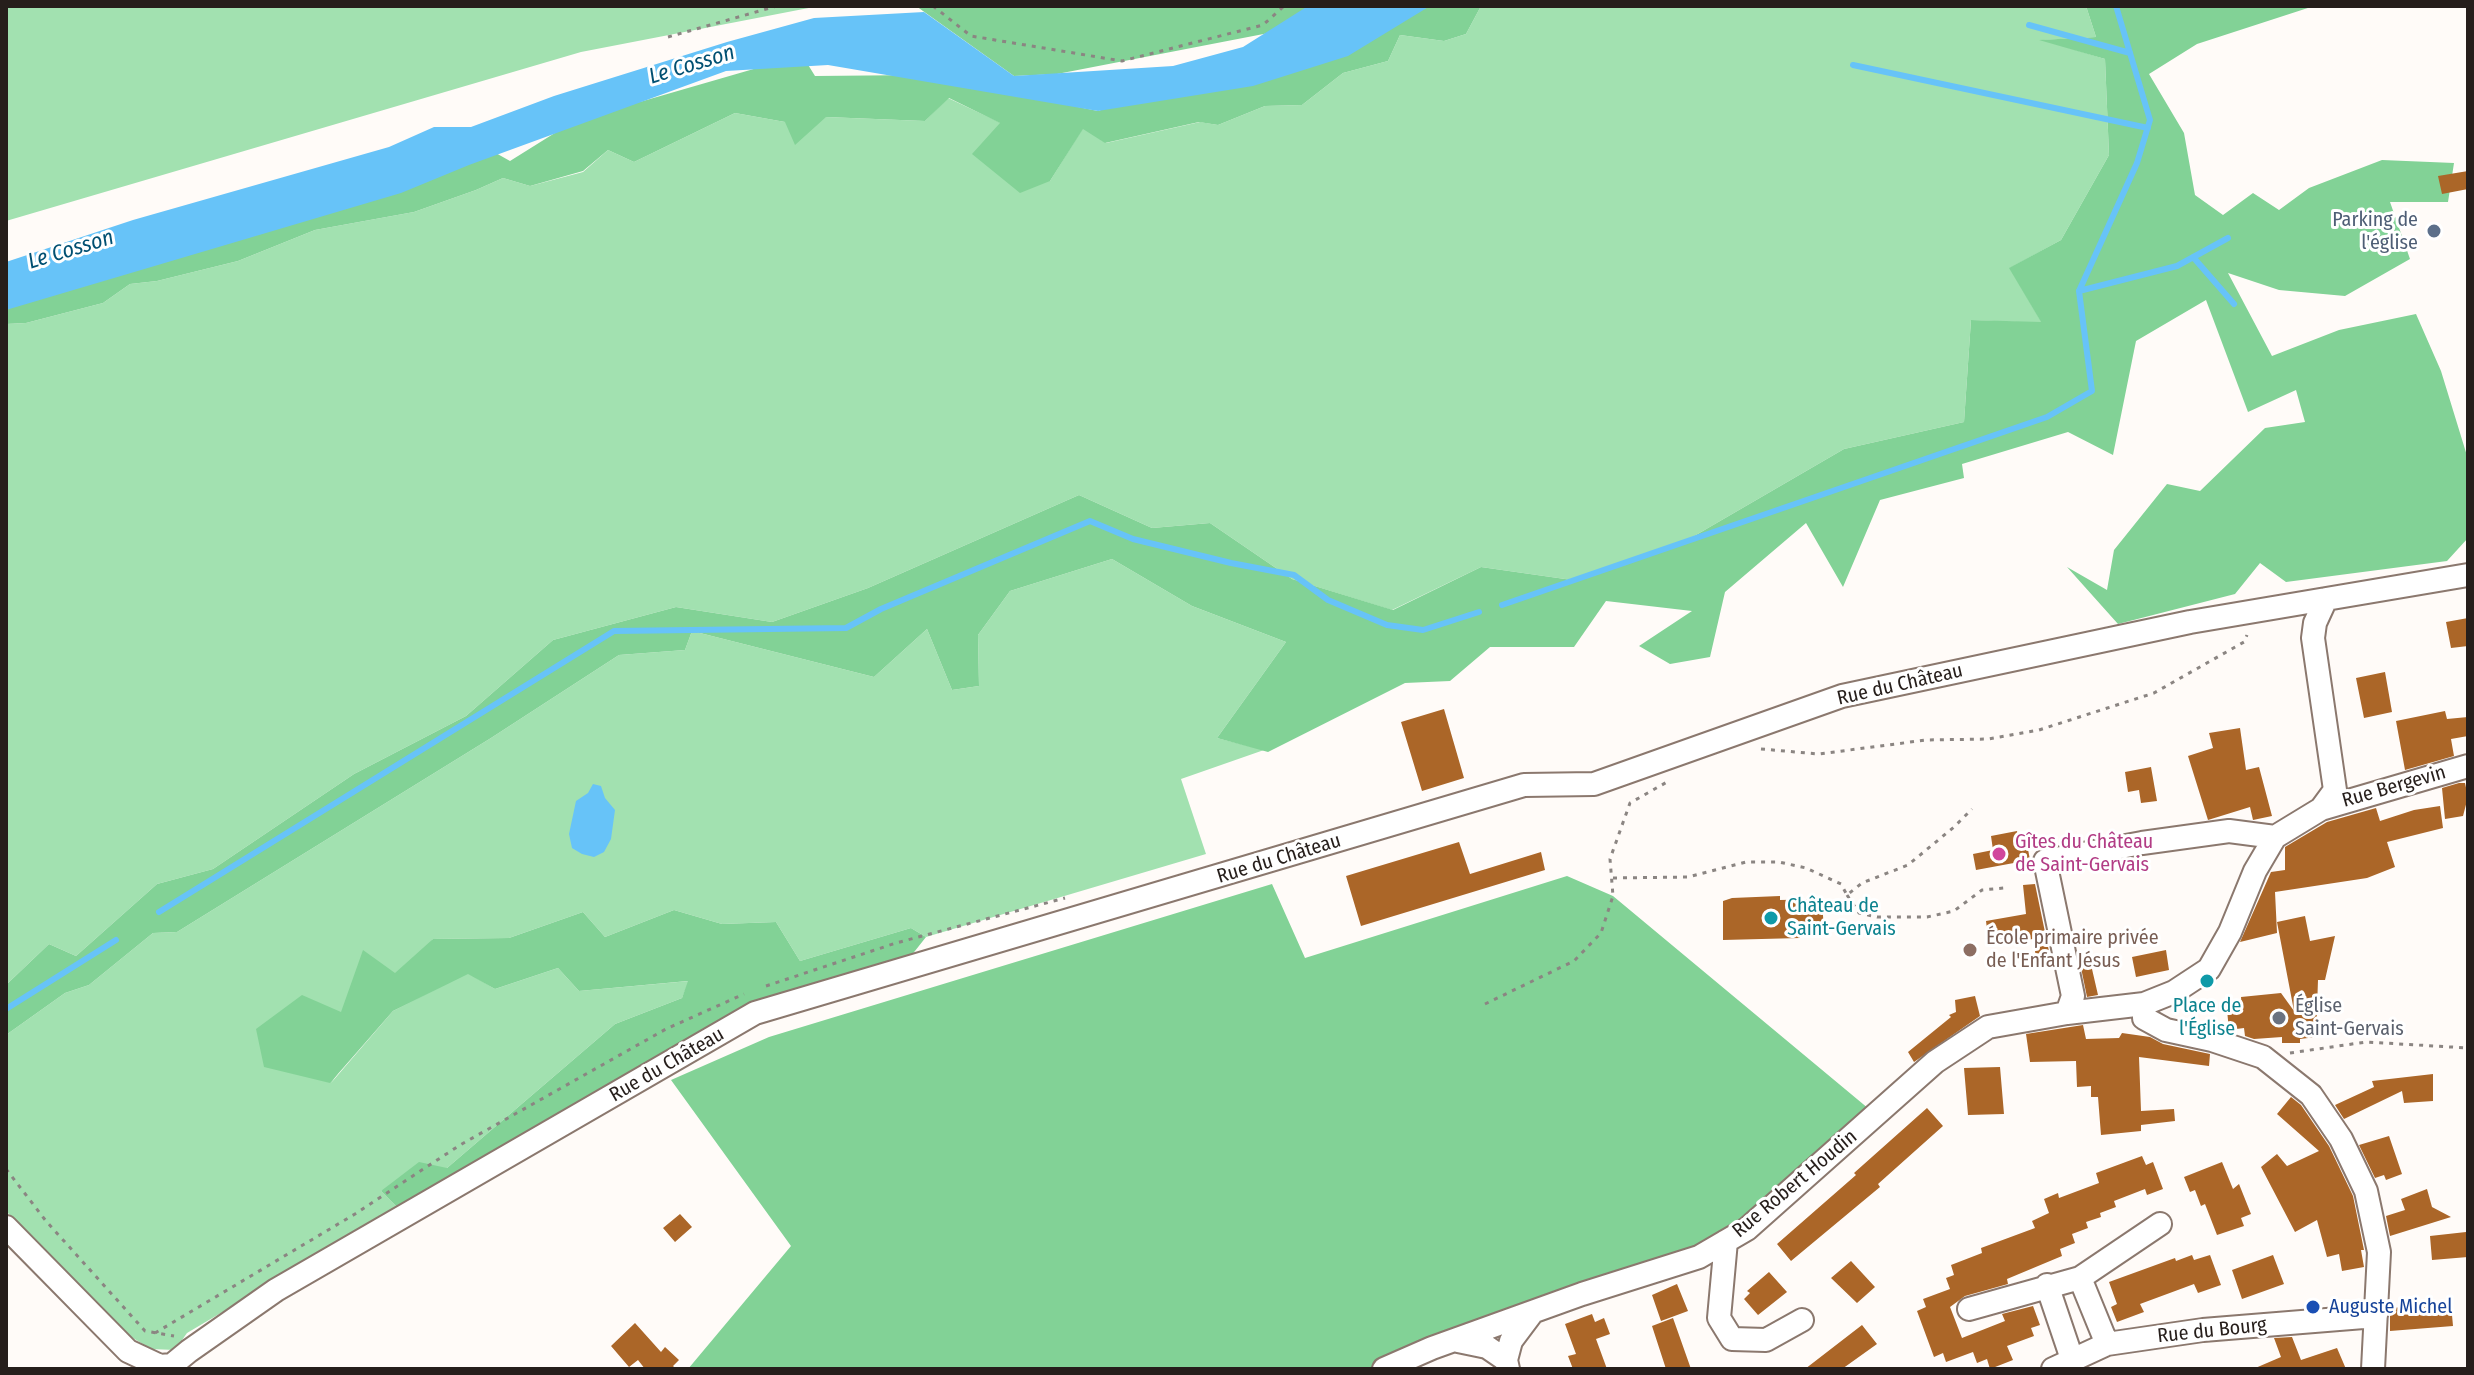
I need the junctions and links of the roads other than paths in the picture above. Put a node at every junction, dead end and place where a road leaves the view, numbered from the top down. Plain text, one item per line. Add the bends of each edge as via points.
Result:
1 (2468, 575) edge
2 (2326, 599) junction
3 (2468, 766) edge
4 (2321, 809) junction
5 (2275, 837) junction
6 (2144, 1004) junction
7 (2067, 1013) junction
8 (2160, 1224) dead end
9 (6, 1227) edge
10 (1726, 1241) junction
11 (2080, 1278) junction
12 (2047, 1285) junction
13 (1969, 1309) dead end
14 (1533, 1312) junction
15 (2376, 1316) junction
16 (1802, 1320) dead end
17 (1457, 1341) junction
18 (2107, 1344) junction
19 (2063, 1364) edge
20 (1507, 1365) edge
21 (173, 1367) edge
22 (1384, 1369) edge
23 (2373, 1369) edge

1 - 2 street, Rue du Château
2 - 4 street via 2313,638 2335,790
2 - 21 street, Rue du Château via 2190,622 1842,696 1594,784 1524,785 755,1013 276,1290
3 - 4 street, Rue Bergevin
4 - 5 street, Rue Bergevin
5 - 6 street, Rue Robert Houdin via 2209,969
5 - 7 street via 2229,831 2045,861 2073,996
6 - 7 street, Rue Robert Houdin
6 - 15 street via 2144,1018 2166,1030 2263,1057 2311,1095 2341,1139 2366,1191 2379,1252
7 - 10 street, Rue Robert Houdin via 1988,1027 1935,1062 1747,1229
8 - 11 street
9 - 21 street via 128,1351
10 - 14 street, Rue Robert Houdin via 1699,1257
10 - 16 street via 1719,1318 1732,1339 1766,1340
11 - 12 street
11 - 18 street
12 - 13 street
12 - 19 street
14 - 17 street, Rue Robert Houdin
14 - 20 street via 1511,1341
15 - 18 street, Rue du Bourg
15 - 23 street
17 - 20 street via 1487,1347
17 - 22 street, Rue Robert Houdin
18 - 19 street, Rue du Bourg

